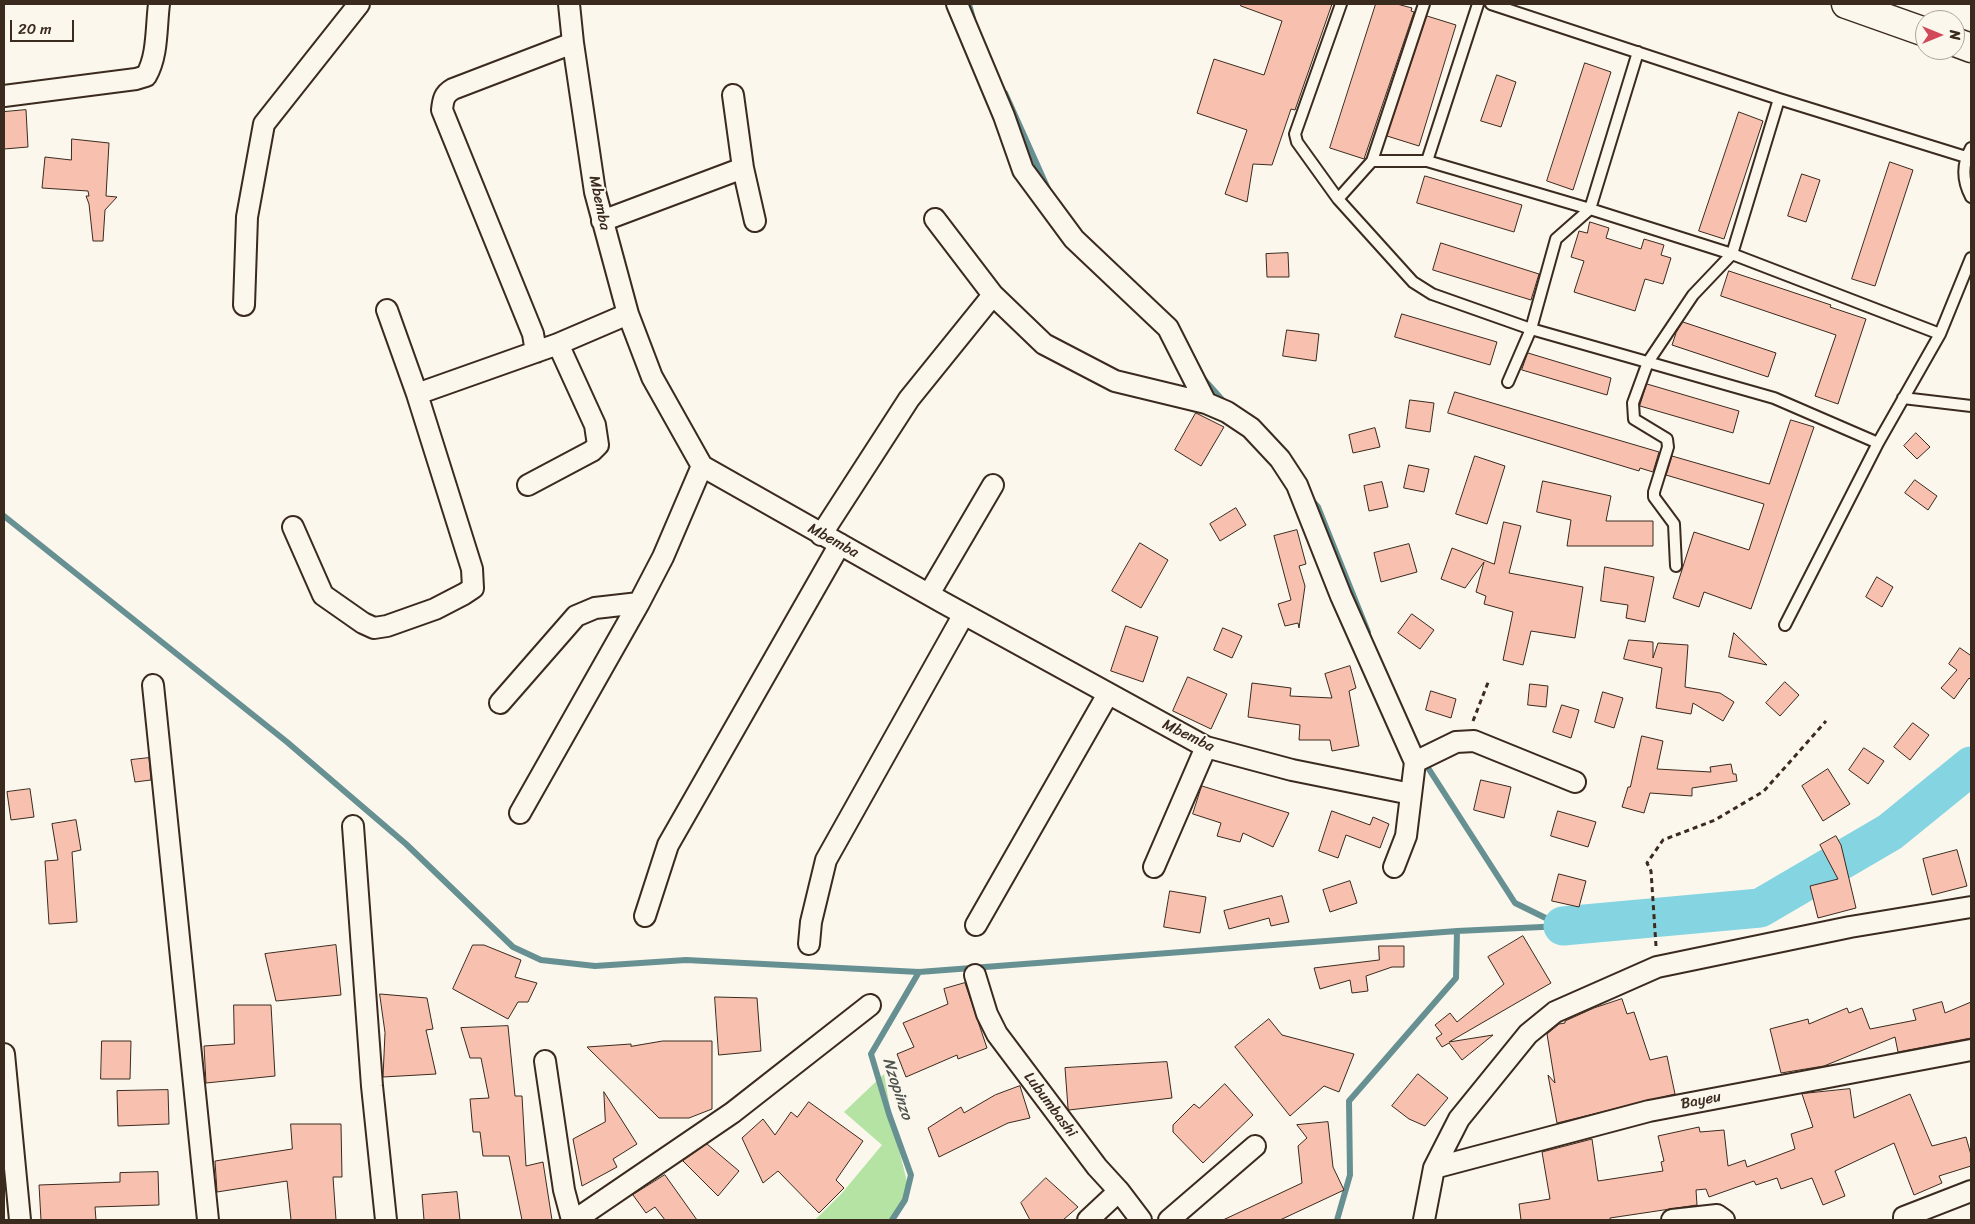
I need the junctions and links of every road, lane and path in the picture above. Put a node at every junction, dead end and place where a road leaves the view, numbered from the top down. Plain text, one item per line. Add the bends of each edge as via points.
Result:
1 (159, 4) edge
2 (359, 4) edge
3 (569, 4) edge
4 (957, 4) edge
5 (1342, 4) edge
6 (1424, 4) edge
7 (1478, 4) edge
8 (1491, 4) edge
9 (1846, 4) edge
10 (1915, 28) edge
11 (572, 43) junction
12 (1638, 52) junction
13 (733, 95) dead end
14 (4, 96) edge
15 (1779, 99) junction
16 (1971, 148) edge
17 (1966, 157) junction
18 (1372, 161) junction
19 (1427, 161) junction
20 (743, 168) junction
21 (1971, 197) edge
22 (1338, 199) junction
23 (1590, 208) junction
24 (936, 219) dead end
25 (602, 221) junction
26 (755, 221) dead end
27 (1732, 254) junction
28 (1971, 258) edge
29 (993, 295) junction
30 (244, 305) dead end
31 (387, 310) dead end
32 (628, 314) junction
33 (1531, 329) junction
34 (1940, 334) junction
35 (558, 344) junction
36 (536, 352) junction
37 (1648, 362) junction
38 (1508, 382) dead end
39 (417, 394) junction
40 (1903, 398) junction
41 (1206, 403) junction
42 (1971, 406) edge
43 (1878, 443) junction
44 (702, 466) junction
45 (528, 484) dead end
46 (993, 485) dead end
47 (293, 527) dead end
48 (821, 534) junction
49 (840, 544) junction
50 (1676, 566) dead end
51 (929, 594) junction
52 (639, 603) junction
53 (964, 614) junction
54 (1785, 625) dead end
55 (1489, 680) dead end
56 (153, 685) dead end
57 (1108, 694) junction
58 (500, 703) dead end
59 (1826, 721) dead end
60 (1465, 741) junction
61 (1206, 747) junction
62 (1415, 762) junction
63 (1575, 782) dead end
64 (1411, 794) junction
65 (520, 813) dead end
66 (353, 826) dead end
67 (1154, 867) dead end
68 (1394, 867) dead end
69 (1971, 906) edge
70 (645, 916) dead end
71 (976, 926) dead end
72 (809, 944) dead end
73 (1657, 967) junction
74 (975, 975) dead end
75 (870, 1004) dead end
76 (1971, 1050) edge
77 (4, 1054) edge
78 (545, 1061) dead end
79 (1255, 1146) dead end
80 (1434, 1168) junction
81 (1119, 1191) junction
82 (1971, 1191) edge
83 (20, 1220) edge
84 (208, 1220) edge
85 (386, 1220) edge
86 (574, 1220) edge
87 (1088, 1220) edge
88 (1141, 1220) edge
89 (1170, 1220) edge
90 (1424, 1220) edge
91 (1672, 1220) edge
92 (1724, 1220) edge
93 (1904, 1220) edge

1 - 14 street via 152,61 146,76
2 - 30 street via 264,124 247,217
3 - 11 street, Mbemba
4 - 41 street via 1023,170 1074,239 1168,328
5 - 22 lane via 1295,134 1297,142
6 - 18 lane
7 - 19 lane
8 - 12 lane
9 - 10 main road
11 - 25 street, Mbemba
11 - 36 street via 453,89 443,100 442,110 533,334
12 - 15 lane
12 - 23 lane
13 - 20 street
15 - 17 lane
15 - 27 lane
16 - 17 lane
17 - 21 lane via 1963,170
18 - 19 lane
18 - 22 lane
19 - 23 lane
20 - 25 street
20 - 26 street
22 - 33 lane via 1413,282 1432,294
23 - 27 lane
23 - 33 lane via 1556,239
24 - 29 street
25 - 32 street, Mbemba
27 - 34 lane
27 - 37 lane via 1693,296
28 - 34 lane
29 - 41 street via 1044,344 1115,381
29 - 48 street via 909,399
31 - 39 street
32 - 35 street
32 - 44 street, Mbemba via 652,377
33 - 37 lane
33 - 38 lane
34 - 40 lane
35 - 36 street
35 - 45 street via 595,425 598,445
36 - 39 street
37 - 43 lane via 1774,398
37 - 50 lane via 1632,411 1634,418 1667,440 1668,447 1654,497 1674,524
39 - 47 street via 472,569 472,588 435,609 374,628 323,595
40 - 42 lane
40 - 43 lane
41 - 62 street via 1251,428 1280,459 1297,485 1341,596
43 - 54 lane
44 - 48 street, Mbemba
44 - 52 street via 663,557
46 - 51 street
48 - 49 street, Mbemba
49 - 51 street, Mbemba
49 - 70 street via 668,845
51 - 53 street, Mbemba
52 - 58 street via 595,608 576,616
52 - 65 street
53 - 57 street, Mbemba
53 - 72 street via 826,860
55 - 60 path
56 - 84 street
57 - 61 street, Mbemba
57 - 71 street
59 - 73 path via 1764,791 1715,820 1663,840 1647,863 1651,871
60 - 62 street via 1456,742
60 - 63 street via 1474,741
61 - 64 street, Mbemba via 1292,770
61 - 67 street
62 - 64 street
64 - 68 street via 1406,836
66 - 85 street via 372,1086
69 - 73 street
73 - 80 street via 1555,1012 1541,1022 1459,1119
74 - 81 street, Lubumbashi via 997,1034 1097,1167
75 - 86 street via 732,1113
76 - 80 street, Bayeu via 1649,1111
77 - 83 street
78 - 86 street via 562,1180
79 - 89 street
80 - 90 street
81 - 87 street
81 - 88 street, Lubumbashi
82 - 93 street via 1904,1217
91 - 92 street via 1718,1215

